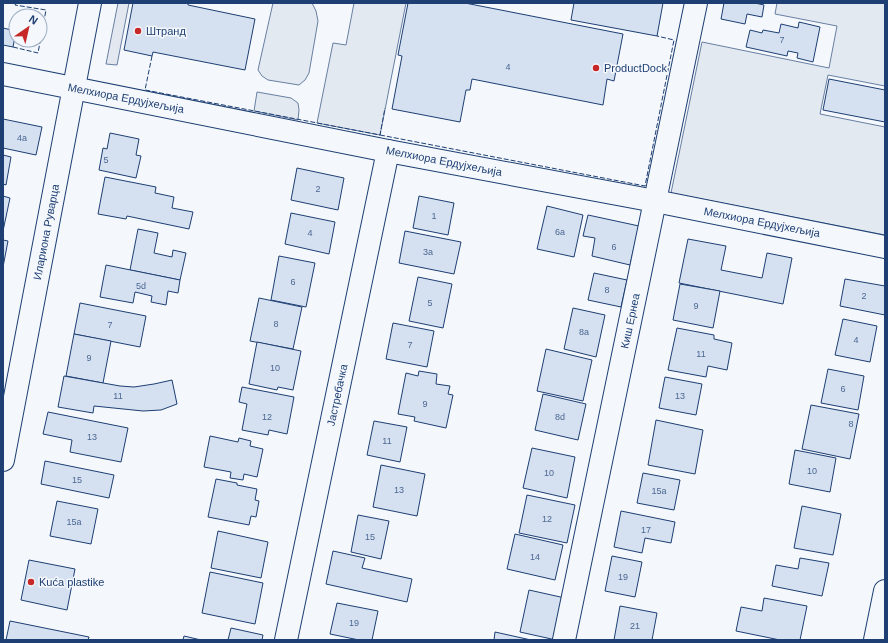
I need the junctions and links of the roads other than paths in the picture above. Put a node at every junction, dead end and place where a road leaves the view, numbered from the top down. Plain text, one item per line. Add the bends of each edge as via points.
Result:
1 (90, 3) edge
2 (696, 3) edge
3 (3, 74) edge
4 (74, 87) junction
5 (388, 151) junction
6 (655, 201) junction
7 (885, 246) edge
8 (3, 460) edge
9 (885, 590) edge
10 (286, 640) edge
11 (564, 640) edge
12 (875, 640) edge

1 - 4 street, Илариона Руварца
2 - 6 street, Киш Ернеа
3 - 4 street, Мелхиора Ердујхељија
4 - 5 street, Мелхиора Ердујхељија
4 - 8 street, Илариона Руварца
5 - 6 street, Мелхиора Ердујхељија
5 - 10 street, Јастребачка
6 - 7 street, Мелхиора Ердујхељија
6 - 11 street, Киш Ернеа
9 - 12 street

